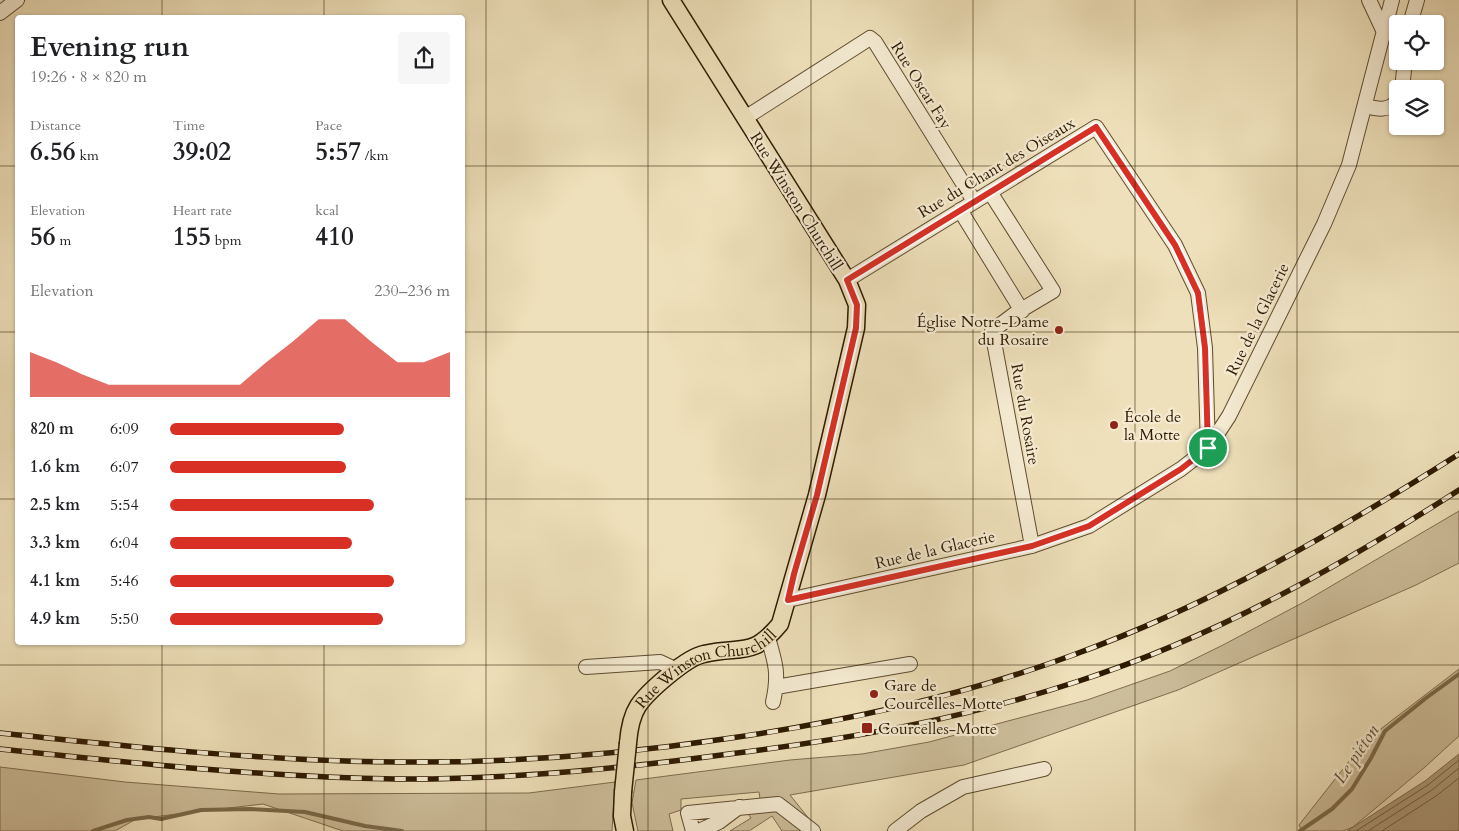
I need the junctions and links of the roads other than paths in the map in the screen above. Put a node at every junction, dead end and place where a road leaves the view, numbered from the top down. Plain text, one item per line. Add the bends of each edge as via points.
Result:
1 (17, 0) edge
2 (671, 0) edge
3 (1369, 0) edge
4 (1392, 0) edge
5 (1417, 0) edge
6 (0, 13) edge
7 (1413, 15) edge
8 (1384, 32) junction
9 (1365, 106) junction
10 (1389, 107) edge
11 (744, 118) junction
12 (990, 192) junction
13 (974, 201) junction
14 (960, 210) junction
15 (847, 280) junction
16 (1022, 311) junction
17 (1208, 448) junction
18 (1032, 546) junction
19 (788, 600) junction
20 (768, 638) junction
21 (910, 664) dead end
22 (586, 667) dead end
23 (677, 670) junction
24 (776, 687) junction
25 (773, 702) dead end
26 (1044, 769) dead end
27 (740, 807) junction
28 (625, 831) edge
29 (692, 831) edge
30 (699, 831) edge
31 (814, 831) edge
32 (895, 831) edge

1 - 6 street
2 - 11 main road, Rue Winston Churchill
3 - 8 street
4 - 8 street, Rue de la Glacerie
5 - 7 street
8 - 9 street, Rue de la Glacerie
9 - 10 street via 1378,109
9 - 17 street, Rue de la Glacerie via 1349,165 1324,224 1229,416
11 - 13 street, Rue Oscar Fay via 870,38 876,42
11 - 15 main road, Rue Winston Churchill
12 - 13 street, Rue du Chant des Oiseaux
12 - 16 street, Rue du Rosaire via 1053,291
12 - 17 street, Rue du Chant des Oiseaux via 1096,127 1175,245 1198,293 1205,348
13 - 14 street, Rue du Chant des Oiseaux
14 - 15 street, Rue du Chant des Oiseaux
14 - 16 street
15 - 19 main road, Rue Winston Churchill via 857,305 856,328 817,495
16 - 18 street, Rue du Rosaire via 992,331
17 - 18 street, Rue de la Glacerie via 1181,469 1089,526
18 - 19 street, Rue de la Glacerie
19 - 20 main road, Rue Winston Churchill via 780,624
20 - 23 main road, Rue Winston Churchill via 752,648 703,654 686,661
20 - 24 street via 777,667
21 - 24 street
22 - 23 street via 660,662
23 - 28 main road, Rue Winston Churchill, bridge via 639,705 629,729 622,816
24 - 25 street
26 - 32 street via 964,788 921,811
27 - 29 street via 688,813
27 - 30 street
27 - 31 street via 778,804

